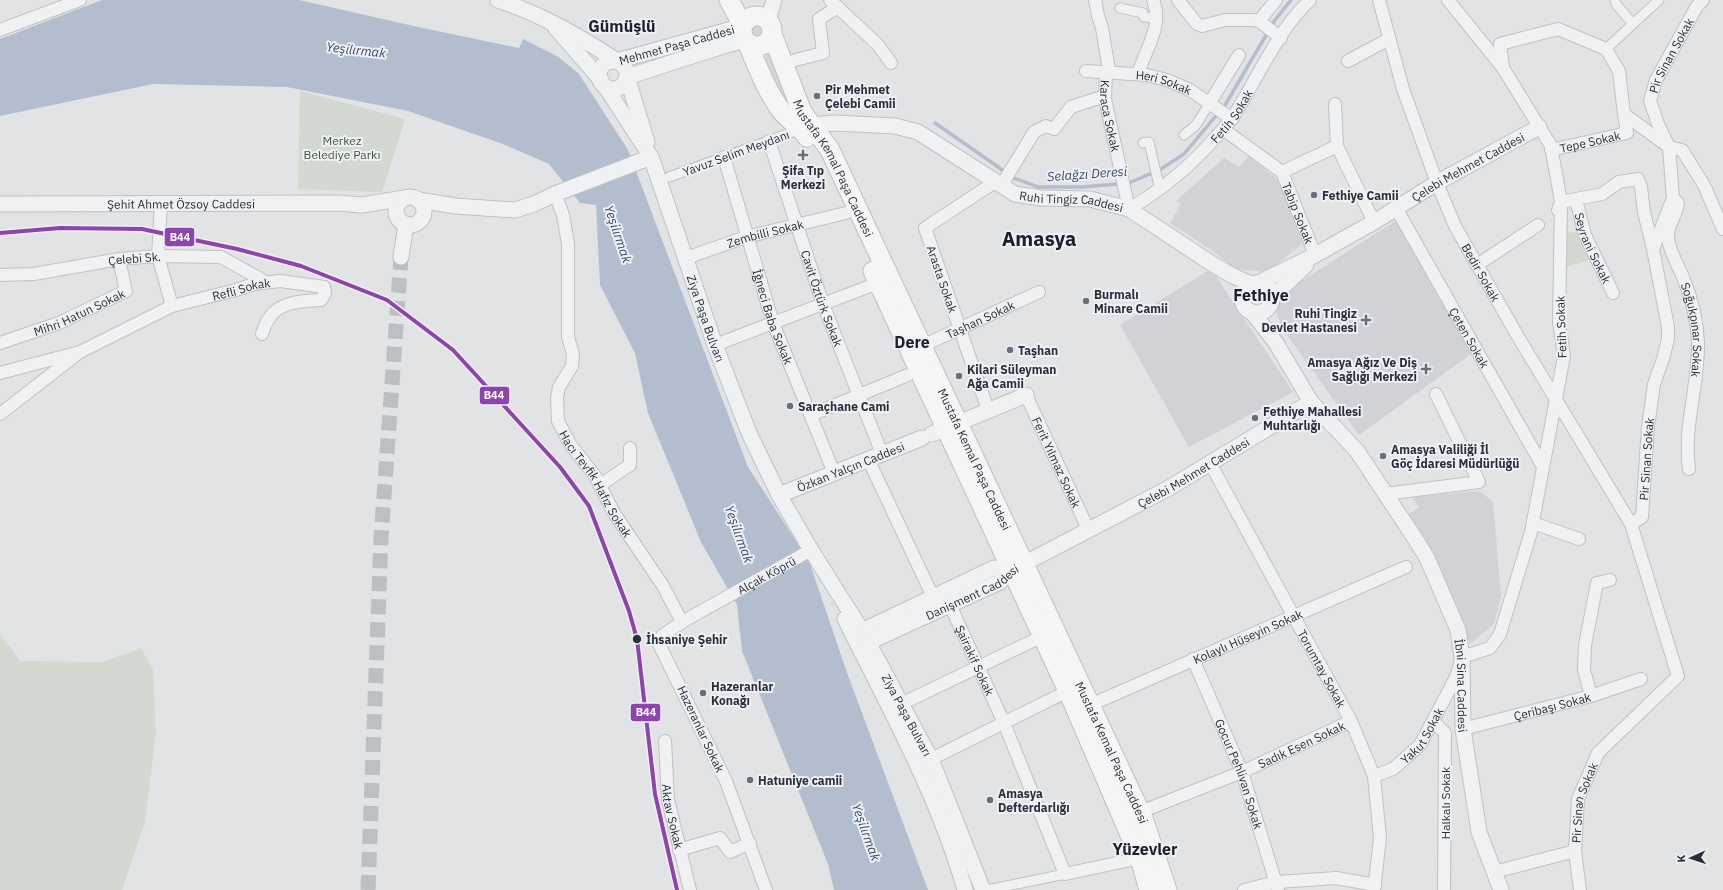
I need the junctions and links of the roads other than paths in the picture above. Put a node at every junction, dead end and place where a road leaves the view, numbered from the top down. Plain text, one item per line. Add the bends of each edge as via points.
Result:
1 (80, 0) edge
2 (499, 0) edge
3 (729, 0) edge
4 (754, 0) edge
5 (774, 0) edge
6 (1096, 0) edge
7 (1153, 0) edge
8 (1276, 0) edge
9 (1310, 0) edge
10 (1379, 0) edge
11 (1448, 0) edge
12 (1615, 0) edge
13 (1659, 0) edge
14 (1703, 0) edge
15 (1179, 1) edge
16 (834, 4) edge
17 (1120, 8) dead end
18 (1156, 18) junction
19 (549, 20) junction
20 (1262, 22) junction
21 (769, 24) junction
22 (1633, 24) junction
23 (0, 30) edge
24 (745, 36) junction
25 (1279, 36) junction
26 (1389, 39) junction
27 (1606, 49) junction
28 (1239, 55) dead end
29 (618, 61) junction
30 (789, 61) junction
31 (1348, 61) dead end
32 (891, 63) dead end
33 (1503, 68) junction
34 (1086, 71) dead end
35 (1106, 73) junction
36 (1138, 74) junction
37 (627, 77) junction
38 (603, 83) junction
39 (1104, 96) junction
40 (1335, 104) dead end
41 (1210, 105) junction
42 (1624, 114) junction
43 (1230, 117) junction
44 (807, 127) junction
45 (1539, 127) junction
46 (1223, 129) junction
47 (1184, 134) dead end
48 (770, 141) junction
49 (1143, 143) dead end
50 (1337, 146) junction
51 (1669, 147) junction
52 (1552, 150) junction
53 (651, 157) junction
54 (724, 157) junction
55 (1282, 172) junction
56 (669, 177) dead end
57 (1003, 179) junction
58 (1437, 183) junction
59 (1160, 190) junction
60 (559, 192) junction
61 (1673, 198) junction
62 (412, 199) junction
63 (1576, 200) junction
64 (1561, 202) junction
65 (0, 204) edge
66 (160, 204) junction
67 (362, 205) junction
68 (456, 206) junction
69 (1396, 208) junction
70 (1129, 209) junction
71 (846, 213) junction
72 (1555, 214) dead end
73 (423, 216) junction
74 (402, 221) junction
75 (1374, 222) junction
76 (798, 224) junction
77 (1538, 225) dead end
78 (1723, 229) edge
79 (746, 236) junction
80 (1653, 250) junction
81 (1315, 255) junction
82 (158, 256) junction
83 (401, 257) tunnel mouth
84 (686, 258) junction
85 (119, 259) junction
86 (1477, 265) junction
87 (0, 275) edge
88 (264, 281) junction
89 (878, 283) junction
90 (1250, 287) junction
91 (1039, 292) dead end
92 (1613, 293) dead end
93 (1270, 302) junction
94 (824, 304) junction
95 (172, 306) junction
96 (1252, 312) junction
97 (773, 322) junction
98 (959, 328) junction
99 (262, 334) dead end
100 (0, 343) edge
101 (1276, 343) junction
102 (715, 345) junction
103 (922, 346) junction
104 (80, 352) junction
105 (0, 373) edge
106 (908, 375) dead end
107 (1436, 394) dead end
108 (859, 395) junction
109 (1026, 395) joint
110 (1556, 398) junction
111 (1312, 402) junction
112 (988, 410) junction
113 (0, 414) edge
114 (811, 415) junction
115 (939, 430) junction
116 (630, 448) dead end
117 (875, 456) junction
118 (1210, 463) junction
119 (1543, 467) junction
120 (1688, 469) dead end
121 (834, 473) junction
122 (600, 485) junction
123 (1385, 494) junction
124 (779, 495) junction
125 (1532, 523) junction
126 (1630, 524) junction
127 (1088, 529) junction
128 (1579, 539) dead end
129 (811, 550) junction
130 (1018, 566) junction
131 (1406, 567) dead end
132 (1610, 580) dead end
133 (933, 597) junction
134 (720, 599) joint
135 (950, 605) junction
136 (1294, 616) junction
137 (682, 622) junction
138 (866, 636) junction
139 (1043, 636) junction
140 (1462, 657) junction
141 (1193, 659) junction
142 (980, 667) junction
143 (1641, 679) dead end
144 (1068, 691) junction
145 (1591, 696) junction
146 (901, 704) junction
147 (1090, 704) junction
148 (1351, 721) junction
149 (1434, 722) junction
150 (1004, 723) junction
151 (1463, 729) junction
152 (665, 741) dead end
153 (931, 759) junction
154 (1242, 772) junction
155 (1374, 776) junction
156 (1140, 812) junction
157 (750, 843) junction
158 (679, 850) junction
159 (1575, 851) junction
160 (1140, 858) junction
161 (1494, 872) junction
162 (1065, 874) junction
163 (1277, 886) edge
164 (1375, 888) edge
165 (690, 890) edge
166 (766, 890) edge
167 (965, 890) edge
168 (983, 890) edge
169 (987, 890) edge
170 (1149, 890) edge
171 (1167, 890) edge
172 (1244, 890) edge
173 (1444, 890) edge
174 (1501, 890) edge
175 (1580, 890) edge

1 - 23 street
2 - 19 street, Mehmet Paşa Caddesi
3 - 24 main road, Mustafa Kemal Paşa Caddesi
4 - 21 main road, Mustafa Kemal Paşa Caddesi
5 - 21 street
6 - 35 street, Karaca Sokak via 1107,56
7 - 18 street
8 - 20 street
9 - 25 street, Fetih Sokak
10 - 26 street, Bedir Sokak
11 - 33 street, Fetih Sokak
12 - 22 street
13 - 22 street
14 - 51 street, Pir Sinan Sokak via 1656,80 1650,101
15 - 20 street via 1197,24 1202,26 1225,20
16 - 30 street via 819,19 823,53
16 - 32 street via 878,45
17 - 18 street via 1143,13 1144,17
18 - 36 street via 1155,32
19 - 29 street, Mehmet Paşa Caddesi
19 - 38 street, Mehmet Paşa Caddesi
20 - 25 street
21 - 24 main road via 756,15 751,17
21 - 24 main road via 769,41 760,46 756,46
21 - 30 main road, Mustafa Kemal Paşa Caddesi
22 - 27 street
24 - 29 street, Mehmet Paşa Caddesi
24 - 37 street, Mehmet Paşa Caddesi via 723,46
24 - 44 main road, Mustafa Kemal Paşa Caddesi via 763,81 780,110
25 - 43 street, Fetih Sokak
26 - 31 street
26 - 58 street, Bedir Sokak via 1403,89
27 - 33 street via 1558,29 1500,44
27 - 42 street via 1619,70
28 - 41 street
29 - 37 street via 625,67
29 - 38 street via 613,60 604,64 600,72
30 - 44 main road, Mustafa Kemal Paşa Caddesi
33 - 45 street, Fetih Sokak
34 - 35 street, Heri Sokak
35 - 36 street, Heri Sokak
35 - 39 street, Karaca Sokak
36 - 41 street, Heri Sokak via 1167,80 1190,90
37 - 38 street via 620,87 612,88
37 - 53 street
38 - 53 street, Ziya Paşa Bulvarı
39 - 57 street via 1071,107 1054,129 1046,126 1034,132
39 - 70 street, Karaca Sokak
40 - 50 street
41 - 43 street, Heri Sokak
41 - 47 street via 1196,125
42 - 51 street, Tepe Sokak
42 - 52 street, Tepe Sokak via 1626,133
43 - 46 street, Fetih Sokak
44 - 48 street, Yavuz Selim Meydanı
44 - 57 street, Ruhi Tingiz Caddesi via 835,124 895,126 918,132
44 - 71 main road, Mustafa Kemal Paşa Caddesi
44 - 103 main road, Mustafa Kemal Paşa Caddesi via 830,150
45 - 52 street, Fetih Sokak
45 - 58 street, Çelebi Mehmet Caddesi
46 - 55 street, Tabip Sokak
46 - 59 street, Fetih Sokak via 1197,159
48 - 54 street, Yavuz Selim Meydanı
48 - 76 street, Cavit Öztürk Sokak
49 - 59 street via 1149,142
50 - 55 street
50 - 75 street
51 - 61 street, Pir Sinan Sokak
51 - 78 street, Tepe Sokak via 1682,150 1704,185
52 - 64 street, Fetih Sokak
53 - 60 street, Şehit Ahmet Özsoy Caddesi
53 - 84 street, Ziya Paşa Bulvarı
54 - 56 street, Yavuz Selim Meydanı
54 - 79 street, İğneci Baba Sokak
55 - 81 street, Tabip Sokak
57 - 70 street, Ruhi Tingiz Caddesi via 1015,194 1041,198 1090,199
57 - 98 street, Arasta Sokak via 925,228
58 - 69 street, Çelebi Mehmet Caddesi
58 - 86 street, Bedir Sokak via 1455,226
59 - 70 street, Fetih Sokak
60 - 68 street, Şehit Ahmet Özsoy Caddesi via 515,210
60 - 122 street, Hacı Tevfik Hafız Sokak via 568,244 568,337 573,354 572,366 559,387 556,398 558,421 570,444
61 - 80 street, Pir Sinan Sokak
61 - 120 street, Soğukpınar Sokak via 1678,203 1678,213 1668,235 1670,248 1691,298 1698,340 1697,378 1687,456
62 - 67 street, Şehit Ahmet Özsoy Caddesi
62 - 68 street, Şehit Ahmet Özsoy Caddesi
62 - 73 street via 424,207
62 - 74 street via 398,204 396,213
63 - 64 street
63 - 80 street via 1602,194 1619,182 1638,179
63 - 92 street, Seyrani Sokak via 1585,235
64 - 72 street
64 - 110 street, Fetih Sokak via 1559,322 1564,356
65 - 66 street, Şehit Ahmet Özsoy Caddesi
66 - 67 street, Şehit Ahmet Özsoy Caddesi
66 - 82 street
67 - 74 street, Şehit Ahmet Özsoy Caddesi
68 - 73 street, Şehit Ahmet Özsoy Caddesi
69 - 75 street, Çelebi Mehmet Caddesi
69 - 119 street, Çeten Sokak
70 - 90 street, Ruhi Tingiz Caddesi
71 - 76 street, Zembilli Sokak
71 - 89 main road, Mustafa Kemal Paşa Caddesi
73 - 74 street via 418,223
74 - 83 street
75 - 81 street, Çelebi Mehmet Caddesi
76 - 79 street, Zembilli Sokak
76 - 94 street, Cavit Öztürk Sokak
77 - 86 street
79 - 84 street, Zembilli Sokak
79 - 97 street, İğneci Baba Sokak
80 - 126 street, Pir Sinan Sokak via 1668,339 1654,384 1642,518
81 - 90 street, Çelebi Mehmet Caddesi
81 - 93 street, Çelebi Mehmet Caddesi
82 - 85 street, Çelebi Sk.
82 - 88 street, Çelebi Sk. via 221,257
82 - 95 street
84 - 102 street, Ziya Paşa Bulvarı
85 - 87 street, Çelebi Sk. via 34,274
85 - 100 street, Mihri Hatun Sokak via 126,291 59,323
86 - 110 street, Bedir Sokak
88 - 95 street, Refli Sokak
88 - 99 street, Refli Sokak via 324,287 325,293 321,300 291,303 277,310 270,316
89 - 94 street
89 - 115 main road, Mustafa Kemal Paşa Caddesi
90 - 93 street via 1269,289
90 - 96 street via 1243,304
91 - 98 street, Taşhan Sokak
93 - 96 street via 1260,312
93 - 101 street via 1270,318
94 - 97 street
94 - 108 street, Cavit Öztürk Sokak
95 - 104 street, Refli Sokak
96 - 101 street
97 - 102 street
97 - 114 street, İğneci Baba Sokak
98 - 103 street, Taşhan Sokak
98 - 112 street, Arasta Sokak
101 - 111 street
102 - 124 street, Ziya Paşa Bulvarı via 749,433
103 - 115 main road, Mustafa Kemal Paşa Caddesi
104 - 105 street
104 - 113 street
106 - 108 street
107 - 123 street via 1479,482
108 - 114 street
108 - 117 street, Cavit Öztürk Sokak
109 - 112 street, Özkan Yalçın Caddesi
109 - 127 street, Ferit Yılmaz Sokak
110 - 119 street, Fetih Sokak
110 - 126 street, Bedir Sokak
111 - 118 street, Çelebi Mehmet Caddesi
111 - 123 street, İbni Sina Caddesi via 1357,451
112 - 115 street, Özkan Yalçın Caddesi
114 - 121 street, İğneci Baba Sokak
115 - 117 street, Özkan Yalçın Caddesi
115 - 130 main road, Mustafa Kemal Paşa Caddesi
116 - 122 street via 630,464
117 - 121 street, Özkan Yalçın Caddesi
117 - 133 street
118 - 127 street, Çelebi Mehmet Caddesi via 1169,488
118 - 136 street, Torumtay Sokak
119 - 125 street, Fetih Sokak
121 - 124 street, Özkan Yalçın Caddesi
122 - 137 street, Hacı Tevfik Hafız Sokak via 614,513 663,586
123 - 140 street, İbni Sina Caddesi via 1427,558 1458,630
124 - 129 street, Ziya Paşa Bulvarı
125 - 128 street
125 - 140 street, Fetih Sokak via 1500,634 1490,648
126 - 159 street, Pir Sinan Sokak via 1678,676 1598,753 1578,799
127 - 130 street, Çelebi Mehmet Caddesi
129 - 134 street, Alçak Köprü
129 - 138 street, Ziya Paşa Bulvarı
129 - 167 street, Ziya Paşa Bulvarı via 911,752 951,843
130 - 133 street, Danişment Caddesi via 994,568
130 - 135 street, Danişment Caddesi via 1000,582
130 - 139 main road, Mustafa Kemal Paşa Caddesi
130 - 147 main road, Mustafa Kemal Paşa Caddesi
131 - 136 street, Kolaylı Hüseyin Sokak
132 - 145 street via 1597,583 1585,645 1584,670
133 - 135 street
133 - 138 street, Danişment Caddesi
134 - 137 street, Hazeranlar Sokak
135 - 138 street, Danişment Caddesi
135 - 142 street, Şairakif Sokak
136 - 141 street, Kolaylı Hüseyin Sokak
136 - 148 street, Torumtay Sokak
137 - 157 street, Hazeranlar Sokak via 662,636 658,642 726,781
138 - 146 street, Ziya Paşa Bulvarı
139 - 142 street
139 - 144 main road, Mustafa Kemal Paşa Caddesi
140 - 149 street, Yakut Sokak via 1456,677
140 - 151 street, İbni Sina Caddesi
141 - 147 street, Kolaylı Hüseyin Sokak
141 - 154 street, Gocur Pehlivan Sokak
142 - 146 street
142 - 150 street, Şairakif Sokak
143 - 145 street, Çeribaşı Sokak
144 - 150 street
144 - 160 main road, Mustafa Kemal Paşa Caddesi
145 - 151 street, Çeribaşı Sokak
146 - 153 street, Ziya Paşa Bulvarı
147 - 156 main road, Mustafa Kemal Paşa Caddesi
148 - 154 street, Sadık Esen Sokak
148 - 155 street, Torumtay Sokak
149 - 155 street, Yakut Sokak via 1420,745 1393,769
149 - 173 street, Halkalı Sokak via 1445,733
150 - 153 street
150 - 162 street, Şairakif Sokak
151 - 161 street, İbni Sina Caddesi via 1479,832
152 - 158 street, Aktav Sokak via 668,800
153 - 168 street, Ziya Paşa Bulvarı
154 - 156 street, Sadık Esen Sokak
154 - 163 street, Gocur Pehlivan Sokak
155 - 164 street, Torumtay Sokak via 1380,838
156 - 171 main road, Mustafa Kemal Paşa Caddesi
157 - 158 street via 730,852 720,838
157 - 166 street, Hazeranlar Sokak
158 - 165 street, Aktav Sokak
159 - 161 street
159 - 175 street, Pir Sinan Sokak
160 - 162 street
160 - 170 main road, Mustafa Kemal Paşa Caddesi
161 - 174 street, İbni Sina Caddesi
162 - 169 street
163 - 164 street via 1336,878
163 - 172 street

